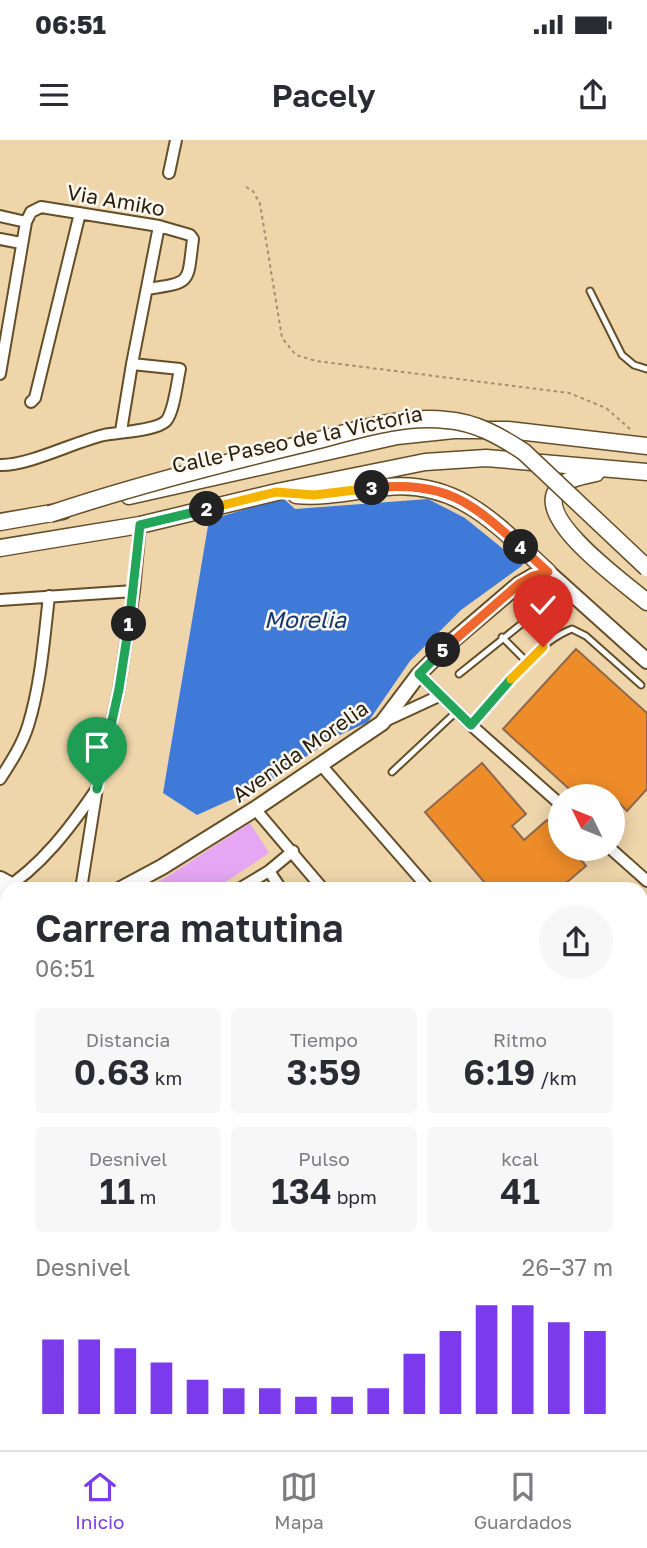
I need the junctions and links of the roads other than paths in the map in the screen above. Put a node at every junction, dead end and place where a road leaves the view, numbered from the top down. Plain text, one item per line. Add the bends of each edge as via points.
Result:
1 (176, 140) edge
2 (169, 173) dead end
3 (79, 213) junction
4 (0, 216) edge
5 (26, 222) junction
6 (159, 226) junction
7 (0, 239) edge
8 (22, 243) junction
9 (147, 289) junction
10 (590, 290) dead end
11 (132, 364) junction
12 (647, 369) edge
13 (0, 374) edge
14 (31, 402) dead end
15 (121, 431) junction
16 (642, 441) edge
17 (0, 465) edge
18 (608, 470) junction
19 (647, 472) edge
20 (276, 492) junction
21 (50, 514) junction
22 (0, 522) edge
23 (140, 525) junction
24 (0, 548) edge
25 (647, 568) edge
26 (548, 572) junction
27 (134, 591) junction
28 (50, 596) junction
29 (0, 600) edge
30 (647, 602) edge
31 (545, 605) dead end
32 (502, 638) junction
33 (647, 661) edge
34 (527, 662) junction
35 (419, 674) junction
36 (459, 674) dead end
37 (641, 685) dead end
38 (439, 695) junction
39 (457, 712) junction
40 (382, 723) junction
41 (471, 725) junction
42 (321, 765) junction
43 (392, 772) dead end
44 (0, 779) edge
45 (97, 789) junction
46 (548, 793) edge
47 (255, 809) junction
48 (293, 851) junction
49 (624, 861) edge
50 (269, 871) junction
51 (647, 881) edge
52 (13, 882) edge
53 (82, 882) edge
54 (134, 882) edge
55 (251, 882) edge
56 (276, 882) edge
57 (317, 882) edge
58 (423, 882) edge

1 - 2 street
3 - 5 street, Via Amiko via 41,206
3 - 6 street, Via Amiko
3 - 14 street
4 - 5 street
5 - 8 street
6 - 9 street
6 - 9 street, Via Amiko via 185,231 193,239 181,284
7 - 8 street
8 - 13 street
9 - 11 street
10 - 12 lane via 622,355
11 - 15 street
11 - 15 street via 180,369 165,422
15 - 17 street
16 - 21 main road, Calle Paseo de la Victoria via 508,430 397,436
18 - 19 main road
18 - 20 main road via 486,458 425,461
18 - 30 main road via 568,481 553,499 554,513 578,542
20 - 23 main road
20 - 26 main road via 314,495 392,486 437,490 476,508
21 - 22 main road, Calle Paseo de la Victoria
21 - 25 main road, bridge via 155,481 378,426 418,418 448,420 476,426 524,452
23 - 24 main road
23 - 27 street
26 - 33 main road
26 - 35 main road, Avenida Morelia via 519,584
27 - 28 street
27 - 45 street
28 - 29 street
28 - 44 street via 28,727
31 - 32 lane
32 - 34 lane
32 - 36 lane
34 - 37 lane via 572,629
34 - 41 lane
35 - 38 street
35 - 40 main road, Avenida Morelia
38 - 39 street
38 - 40 street
39 - 41 street
39 - 43 lane
40 - 42 main road, Avenida Morelia
41 - 46 street
42 - 47 main road, Avenida Morelia
42 - 58 street
45 - 52 street via 75,821
45 - 53 street
47 - 48 street
47 - 54 main road, Avenida Morelia
48 - 50 street
48 - 57 street
49 - 51 street
50 - 55 street
50 - 56 street

